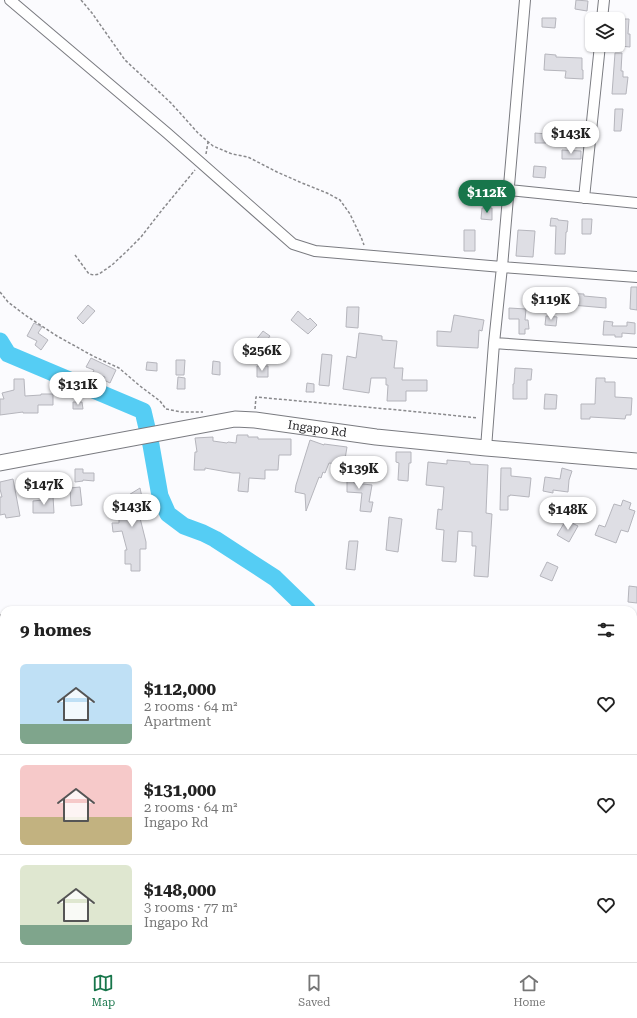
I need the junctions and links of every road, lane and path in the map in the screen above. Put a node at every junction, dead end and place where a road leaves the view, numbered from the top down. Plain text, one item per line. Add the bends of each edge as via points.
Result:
1 (10, 0) edge
2 (81, 0) edge
3 (525, 0) edge
4 (604, 0) edge
5 (603, 12) edge
6 (599, 52) edge
7 (208, 142) junction
8 (201, 164) junction
9 (509, 190) junction
10 (584, 198) junction
11 (637, 204) edge
12 (75, 255) dead end
13 (367, 255) junction
14 (502, 267) junction
15 (637, 277) edge
16 (0, 292) edge
17 (494, 343) junction
18 (637, 353) edge
19 (488, 419) junction
20 (254, 420) junction
21 (216, 423) junction
22 (486, 448) junction
23 (637, 461) edge
24 (0, 462) edge

1 - 8 street
2 - 7 path via 125,60 172,103
3 - 9 street
4 - 5 street
6 - 10 street
7 - 8 path
7 - 13 path via 340,200 350,214
8 - 12 path via 141,237 105,270 99,274 89,274
8 - 13 street via 293,244 315,251
9 - 10 street
9 - 14 street
10 - 11 street
13 - 14 street
14 - 15 street
14 - 17 street
16 - 21 path via 8,302 50,332 119,368 166,408 181,412 202,412 215,416
17 - 18 street
17 - 19 street
19 - 20 path via 256,397
19 - 22 street
20 - 21 main road, Ingapo Rd via 235,419
20 - 22 main road, Ingapo Rd via 376,437
21 - 24 main road, Ingapo Rd
22 - 23 main road, Ingapo Rd

